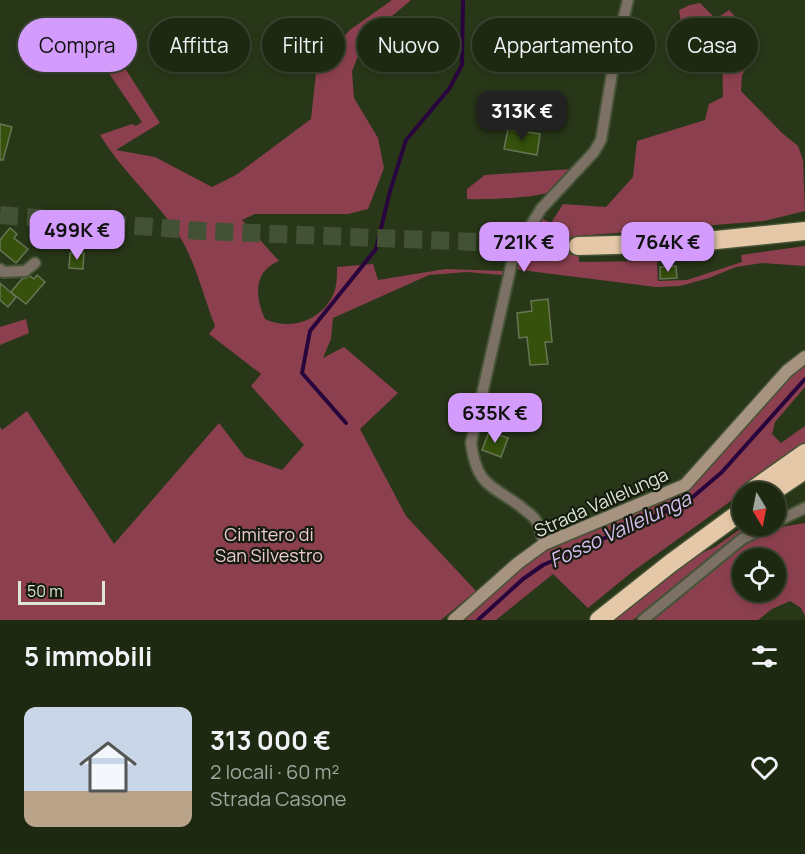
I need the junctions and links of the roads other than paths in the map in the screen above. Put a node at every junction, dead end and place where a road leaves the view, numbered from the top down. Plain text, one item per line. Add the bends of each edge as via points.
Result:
1 (628, 0) edge
2 (805, 217) edge
3 (796, 232) edge
4 (745, 238) junction
5 (805, 240) edge
6 (578, 246) tunnel mouth
7 (35, 263) dead end
8 (0, 269) edge
9 (805, 357) edge
10 (805, 453) edge
11 (805, 470) edge
12 (764, 482) edge
13 (786, 483) edge
14 (732, 505) edge
15 (805, 508) edge
16 (786, 517) edge
17 (732, 518) edge
18 (748, 536) edge
19 (702, 539) junction
20 (544, 544) junction
21 (454, 620) edge
22 (599, 620) edge
23 (643, 620) edge

1 - 20 street via 601,140 541,209 514,253 471,443 479,474 491,489 535,518
2 - 4 highway via 755,228
3 - 4 highway
3 - 5 highway
4 - 6 highway via 666,245
7 - 8 street via 26,271
9 - 20 street, Strada Vallelunga via 787,371 685,485
10 - 12 highway
11 - 13 highway
14 - 19 highway via 705,524
15 - 16 street
17 - 19 highway
18 - 23 street
19 - 22 highway
20 - 21 street, Strada Vallelunga

